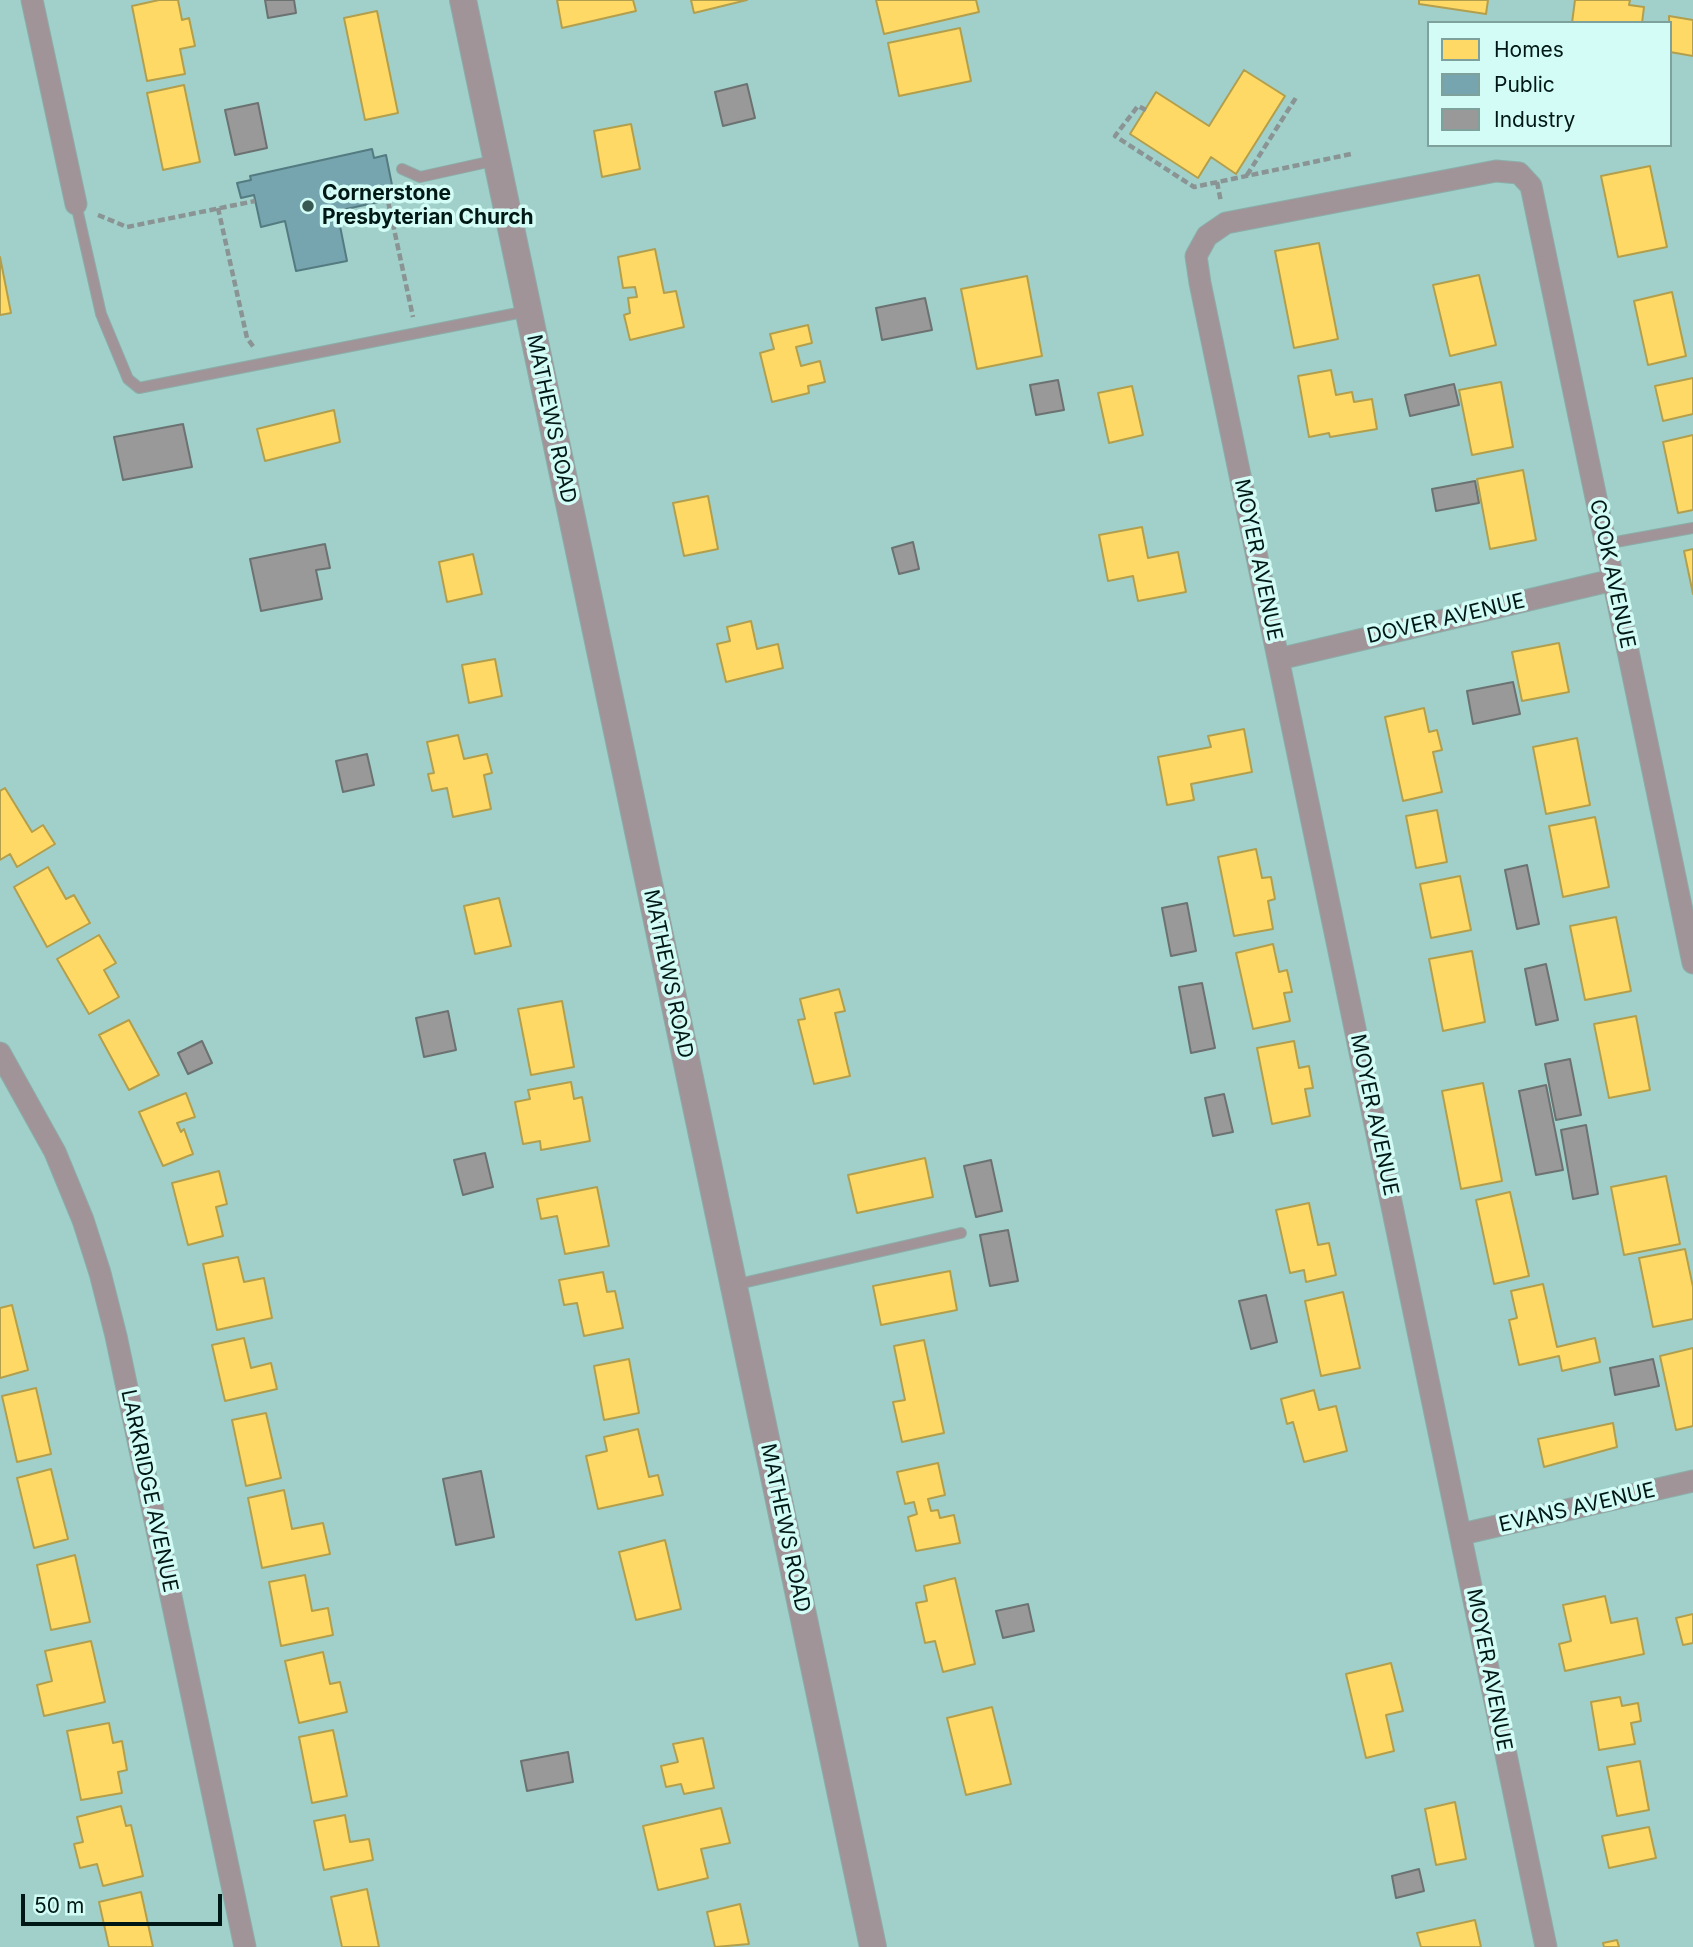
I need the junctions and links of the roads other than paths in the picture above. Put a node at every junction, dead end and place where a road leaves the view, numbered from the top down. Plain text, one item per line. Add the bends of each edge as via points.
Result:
1 (32, 0) edge
2 (463, 0) edge
3 (497, 160) junction
4 (402, 169) dead end
5 (1531, 186) joint
6 (76, 204) joint
7 (528, 311) junction
8 (1693, 528) edge
9 (1605, 544) junction
10 (1613, 580) junction
11 (1279, 659) junction
12 (1693, 963) edge
13 (0, 1052) edge
14 (961, 1233) dead end
15 (734, 1285) junction
16 (1693, 1481) edge
17 (1462, 1534) junction
18 (245, 1947) edge
19 (873, 1947) edge
20 (1546, 1947) edge

1 - 6 street
2 - 3 street, MATHEWS ROAD
3 - 4 lane via 420,177
3 - 7 street, MATHEWS ROAD
5 - 9 street, COOK AVENUE
5 - 11 street, MOYER AVENUE via 1519,173 1496,170 1226,223 1207,236 1196,256
6 - 7 lane via 101,314 134,386
7 - 15 street, MATHEWS ROAD
8 - 9 lane
9 - 10 street, COOK AVENUE
10 - 11 street, DOVER AVENUE
10 - 12 street, COOK AVENUE
11 - 17 street, MOYER AVENUE
13 - 18 street, LARKRIDGE AVENUE via 55,1152 100,1273
14 - 15 lane
15 - 19 street, MATHEWS ROAD
16 - 17 street, EVANS AVENUE
17 - 20 street, MOYER AVENUE

